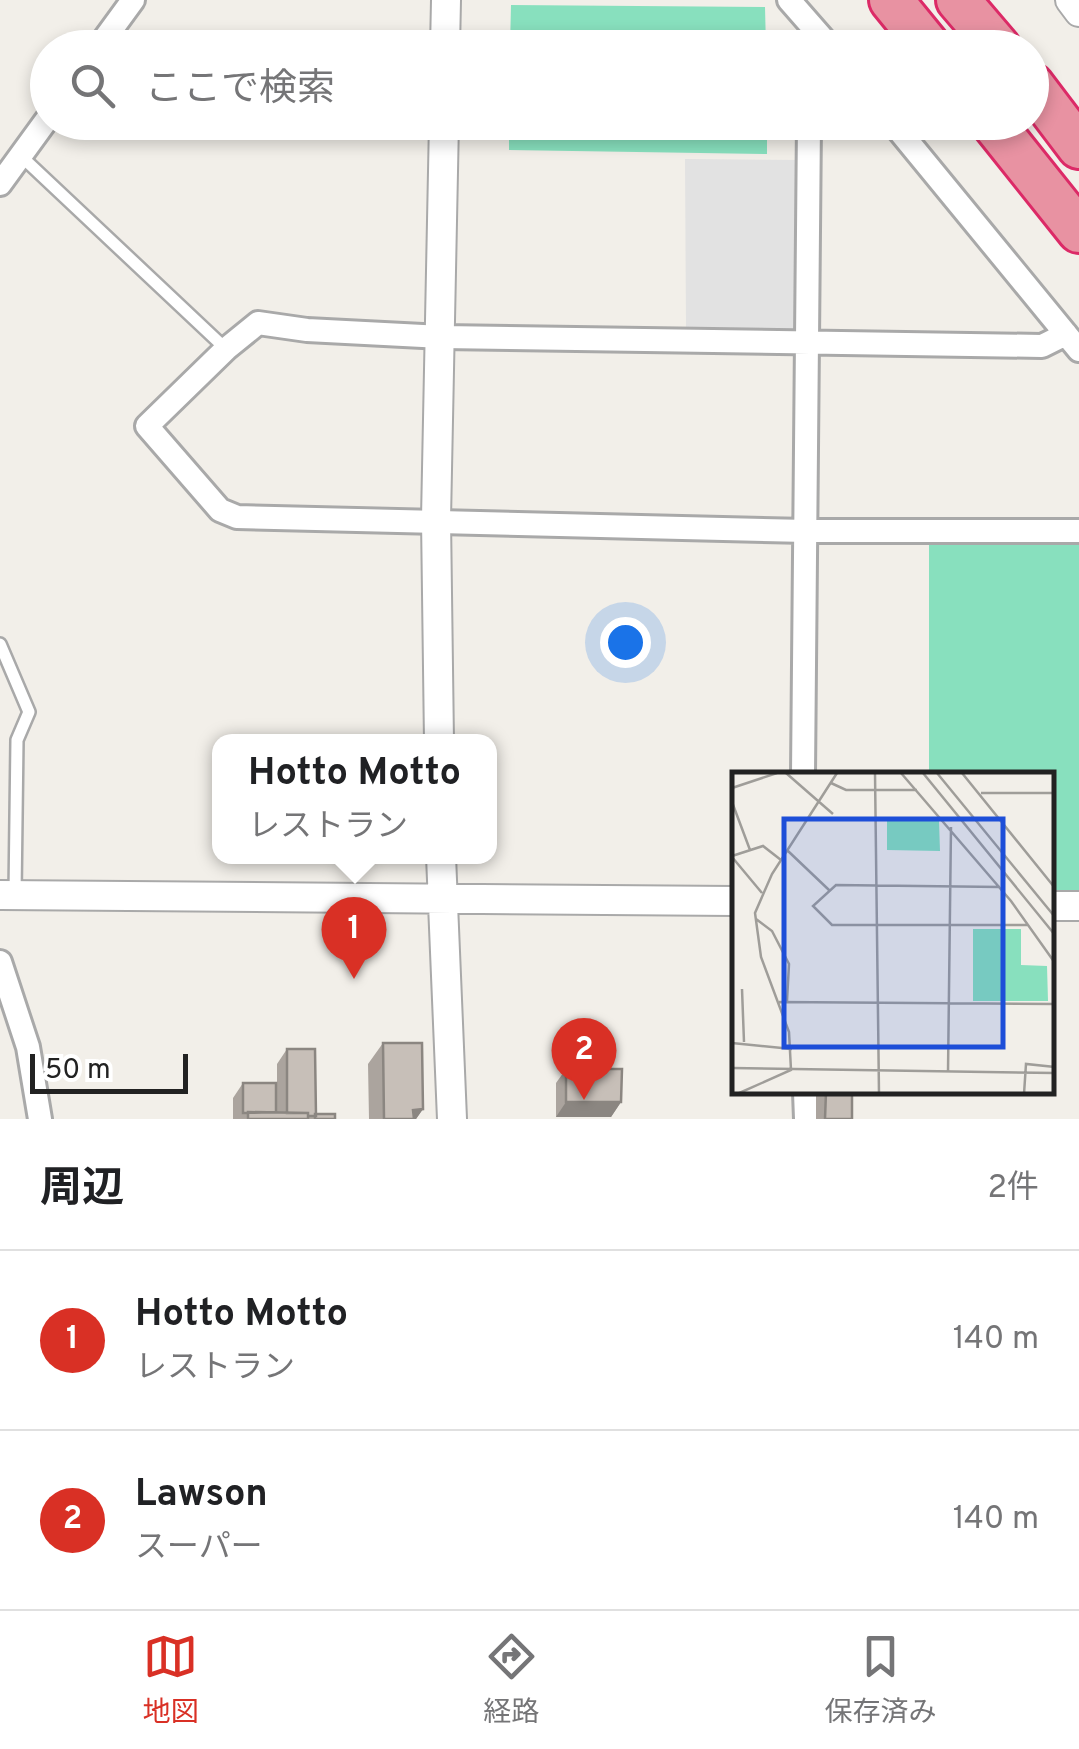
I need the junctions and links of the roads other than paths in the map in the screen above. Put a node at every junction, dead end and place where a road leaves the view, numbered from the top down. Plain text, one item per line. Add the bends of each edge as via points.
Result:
1 (133, 0) edge
2 (446, 0) edge
3 (789, 0) edge
4 (891, 0) edge
5 (958, 0) edge
6 (1070, 0) edge
7 (1079, 12) edge
8 (111, 30) edge
9 (445, 30) edge
10 (812, 30) edge
11 (915, 30) edge
12 (984, 30) edge
13 (1049, 108) edge
14 (32, 140) edge
15 (444, 140) edge
16 (809, 140) edge
17 (907, 140) edge
18 (1006, 140) edge
19 (1079, 147) edge
20 (21, 156) junction
21 (0, 184) edge
22 (1079, 232) edge
23 (442, 337) junction
24 (806, 341) junction
25 (1072, 342) edge
26 (226, 349) junction
27 (436, 520) junction
28 (1079, 531) edge
29 (807, 532) junction
30 (0, 644) edge
31 (439, 734) edge
32 (803, 772) edge
33 (441, 864) edge
34 (8, 894) edge
35 (441, 896) junction
36 (732, 901) edge
37 (0, 962) edge
38 (805, 1094) edge
39 (40, 1119) edge
40 (452, 1119) edge
41 (806, 1119) edge

1 - 8 street
2 - 9 street
3 - 10 street
4 - 11 highway
5 - 12 highway
6 - 7 street
13 - 19 highway
14 - 20 street
15 - 23 street
16 - 24 street
17 - 25 street
18 - 22 highway
20 - 21 street
20 - 26 lane
23 - 24 street
23 - 26 street via 258,324
23 - 27 street
24 - 25 street
24 - 29 street
26 - 27 street via 146,426 220,510 237,517
27 - 29 street
27 - 31 street
28 - 29 street
29 - 32 street
30 - 34 lane via 29,712 17,740
33 - 35 street
34 - 35 street
35 - 36 street
35 - 40 street
37 - 39 street via 28,1047
38 - 41 street

